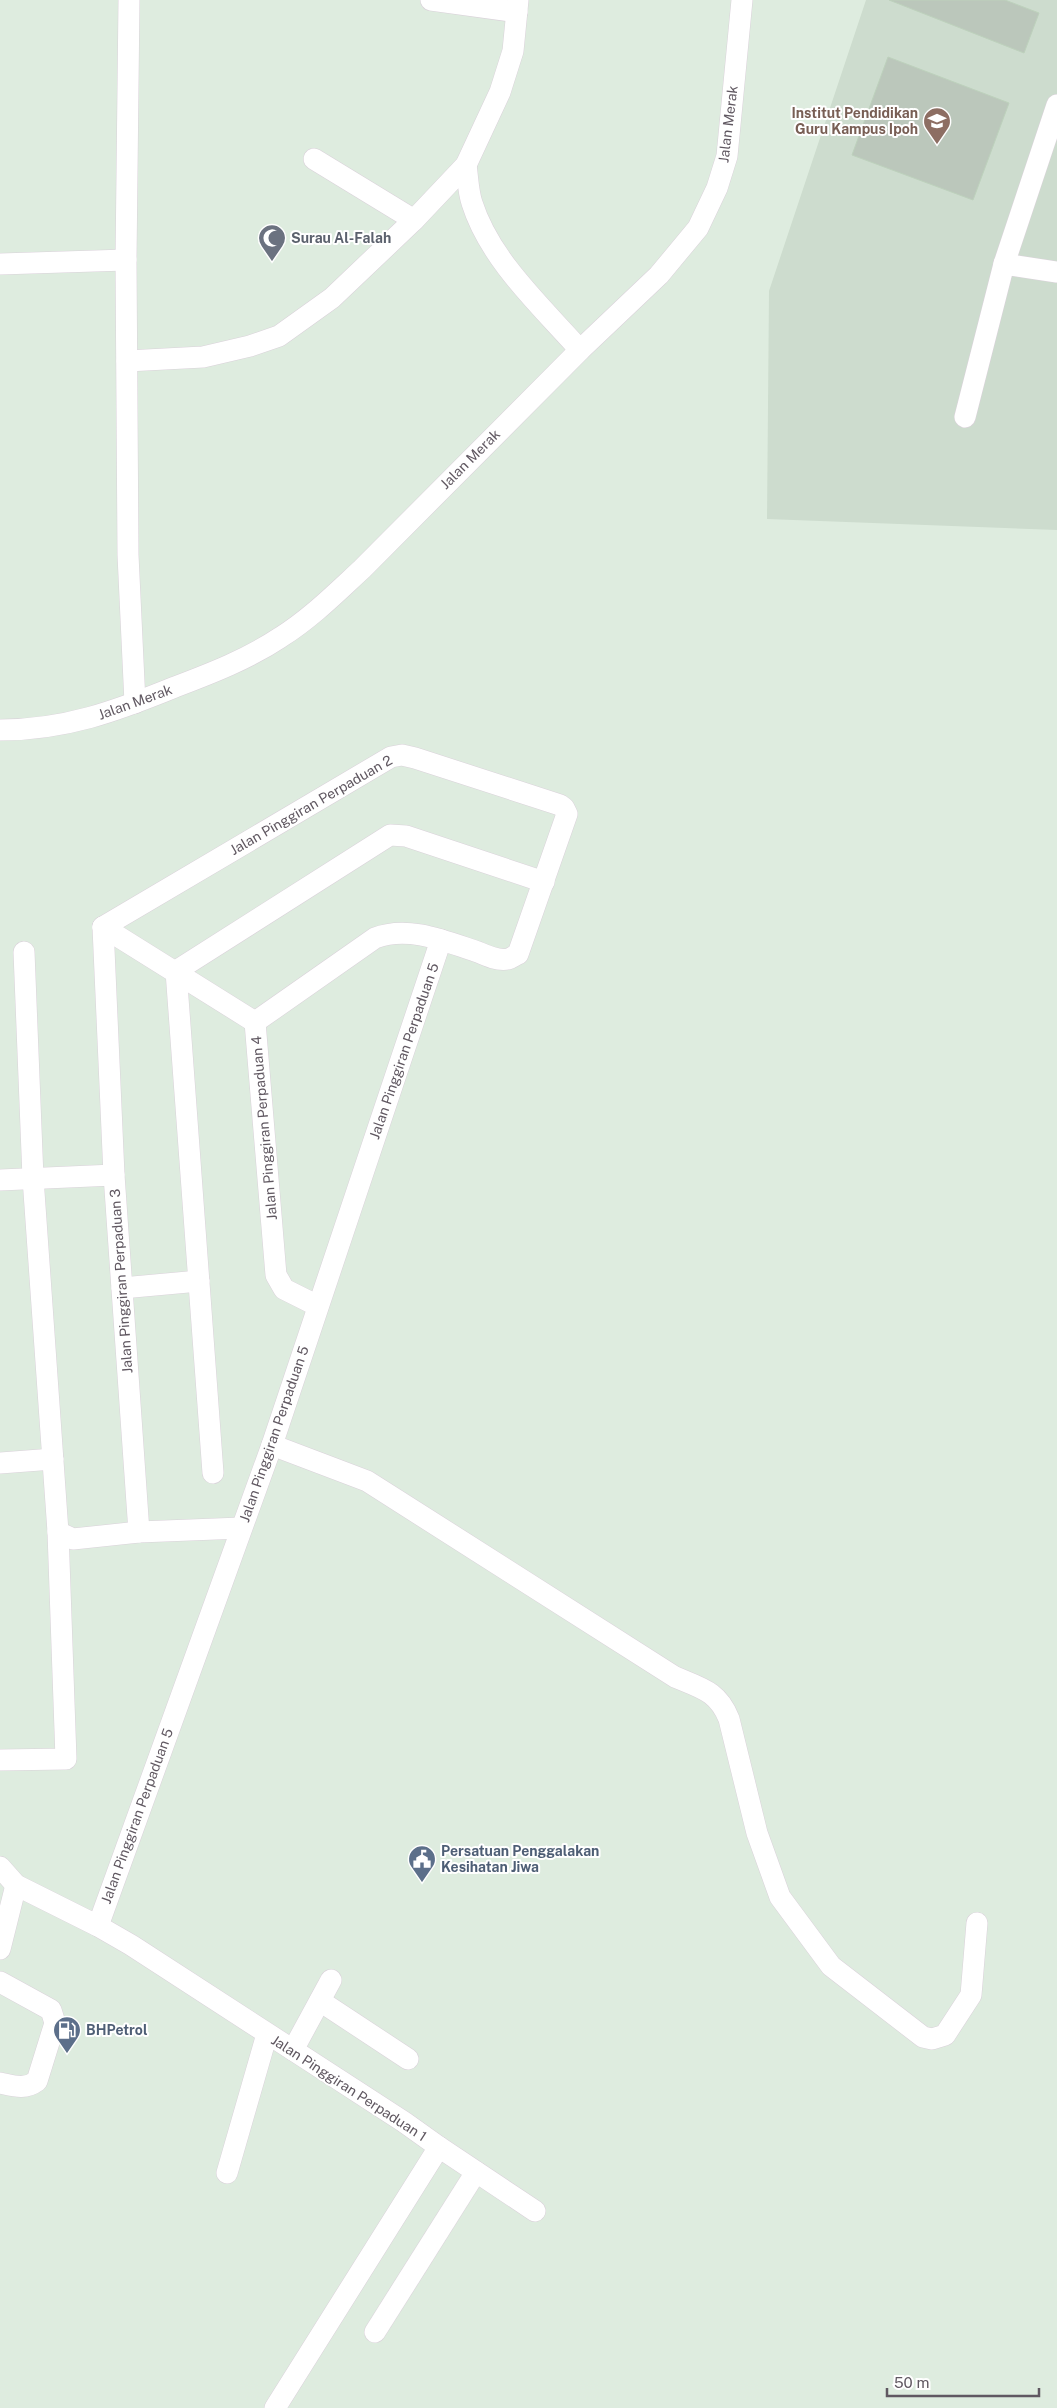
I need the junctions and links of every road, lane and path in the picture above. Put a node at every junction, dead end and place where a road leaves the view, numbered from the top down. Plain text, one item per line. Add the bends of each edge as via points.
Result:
1 (128, 0) edge
2 (431, 0) edge
3 (742, 0) edge
4 (518, 6) edge
5 (1057, 105) edge
6 (314, 159) dead end
7 (466, 165) junction
8 (414, 220) junction
9 (126, 260) junction
10 (0, 264) edge
11 (1004, 264) junction
12 (1057, 272) edge
13 (580, 350) junction
14 (127, 361) junction
15 (965, 417) dead end
16 (135, 703) junction
17 (0, 730) edge
18 (544, 882) junction
19 (103, 927) junction
20 (441, 940) junction
21 (24, 952) dead end
22 (176, 972) junction
23 (255, 1022) junction
24 (114, 1175) junction
25 (33, 1178) junction
26 (0, 1180) edge
27 (199, 1281) junction
28 (122, 1288) junction
29 (318, 1306) junction
30 (272, 1445) junction
31 (53, 1459) junction
32 (0, 1463) edge
33 (213, 1473) dead end
34 (241, 1528) junction
35 (58, 1532) junction
36 (139, 1532) junction
37 (0, 1760) edge
38 (0, 1867) edge
39 (16, 1885) junction
40 (977, 1924) dead end
41 (98, 1926) junction
42 (0, 1949) edge
43 (331, 1980) dead end
44 (0, 1982) edge
45 (320, 2001) junction
46 (267, 2034) junction
47 (293, 2050) junction
48 (408, 2060) dead end
49 (0, 2083) edge
50 (439, 2147) junction
51 (476, 2172) junction
52 (227, 2173) dead end
53 (535, 2211) dead end
54 (375, 2332) dead end
55 (275, 2408) edge

1 - 9 street
2 - 4 street
3 - 13 street, Jalan Merak via 726,156 717,188 698,228 660,275
4 - 7 street via 513,51 500,92
5 - 11 street
6 - 8 street
7 - 8 street
7 - 13 street via 472,203 497,253
8 - 14 street via 332,298 279,336 203,356
9 - 10 street
9 - 14 street
11 - 12 street
11 - 15 street
13 - 16 street, Jalan Merak via 325,603 282,637 229,666
14 - 16 street via 128,555
16 - 17 street, Jalan Merak via 76,722 28,730
18 - 19 street, Jalan Pinggiran Perpaduan 2 via 567,814 564,808 415,758 391,756
18 - 20 street, Jalan Pinggiran Perpaduan 2 via 518,954 509,959 498,959
18 - 22 street via 406,836 390,835
19 - 22 street
19 - 24 street, Jalan Pinggiran Perpaduan 3
20 - 23 street, Jalan Pinggiran Perpaduan 4 via 401,932 375,938
20 - 29 street, Jalan Pinggiran Perpaduan 5
21 - 25 street
22 - 23 street
22 - 27 street
23 - 29 street, Jalan Pinggiran Perpaduan 4 via 276,1274 284,1288
24 - 25 street
24 - 28 street, Jalan Pinggiran Perpaduan 3
25 - 26 street
25 - 31 street
27 - 28 street
27 - 33 street
28 - 36 street, Jalan Pinggiran Perpaduan 3
29 - 30 street, Jalan Pinggiran Perpaduan 5
30 - 34 street, Jalan Pinggiran Perpaduan 5
30 - 40 street via 367,1481 675,1677 704,1689 722,1702 757,1833 780,1897 831,1966 923,2037 932,2039 945,2035 971,1996
31 - 32 street
31 - 35 street
34 - 36 street
34 - 41 street, Jalan Pinggiran Perpaduan 5
35 - 36 street via 73,1539
35 - 37 street via 66,1759
38 - 39 street, Jalan Pinggiran Perpaduan 1
39 - 41 street, Jalan Pinggiran Perpaduan 1
39 - 42 street
41 - 46 street, Jalan Pinggiran Perpaduan 1
43 - 45 street
44 - 49 street via 51,2010 55,2023 37,2081 22,2087
45 - 47 street
45 - 48 street
46 - 47 street, Jalan Pinggiran Perpaduan 1
46 - 52 street
47 - 50 street, Jalan Pinggiran Perpaduan 1
50 - 51 street
50 - 55 street, Jalan Pinggiran Perpaduan 1
51 - 53 street
51 - 54 street

